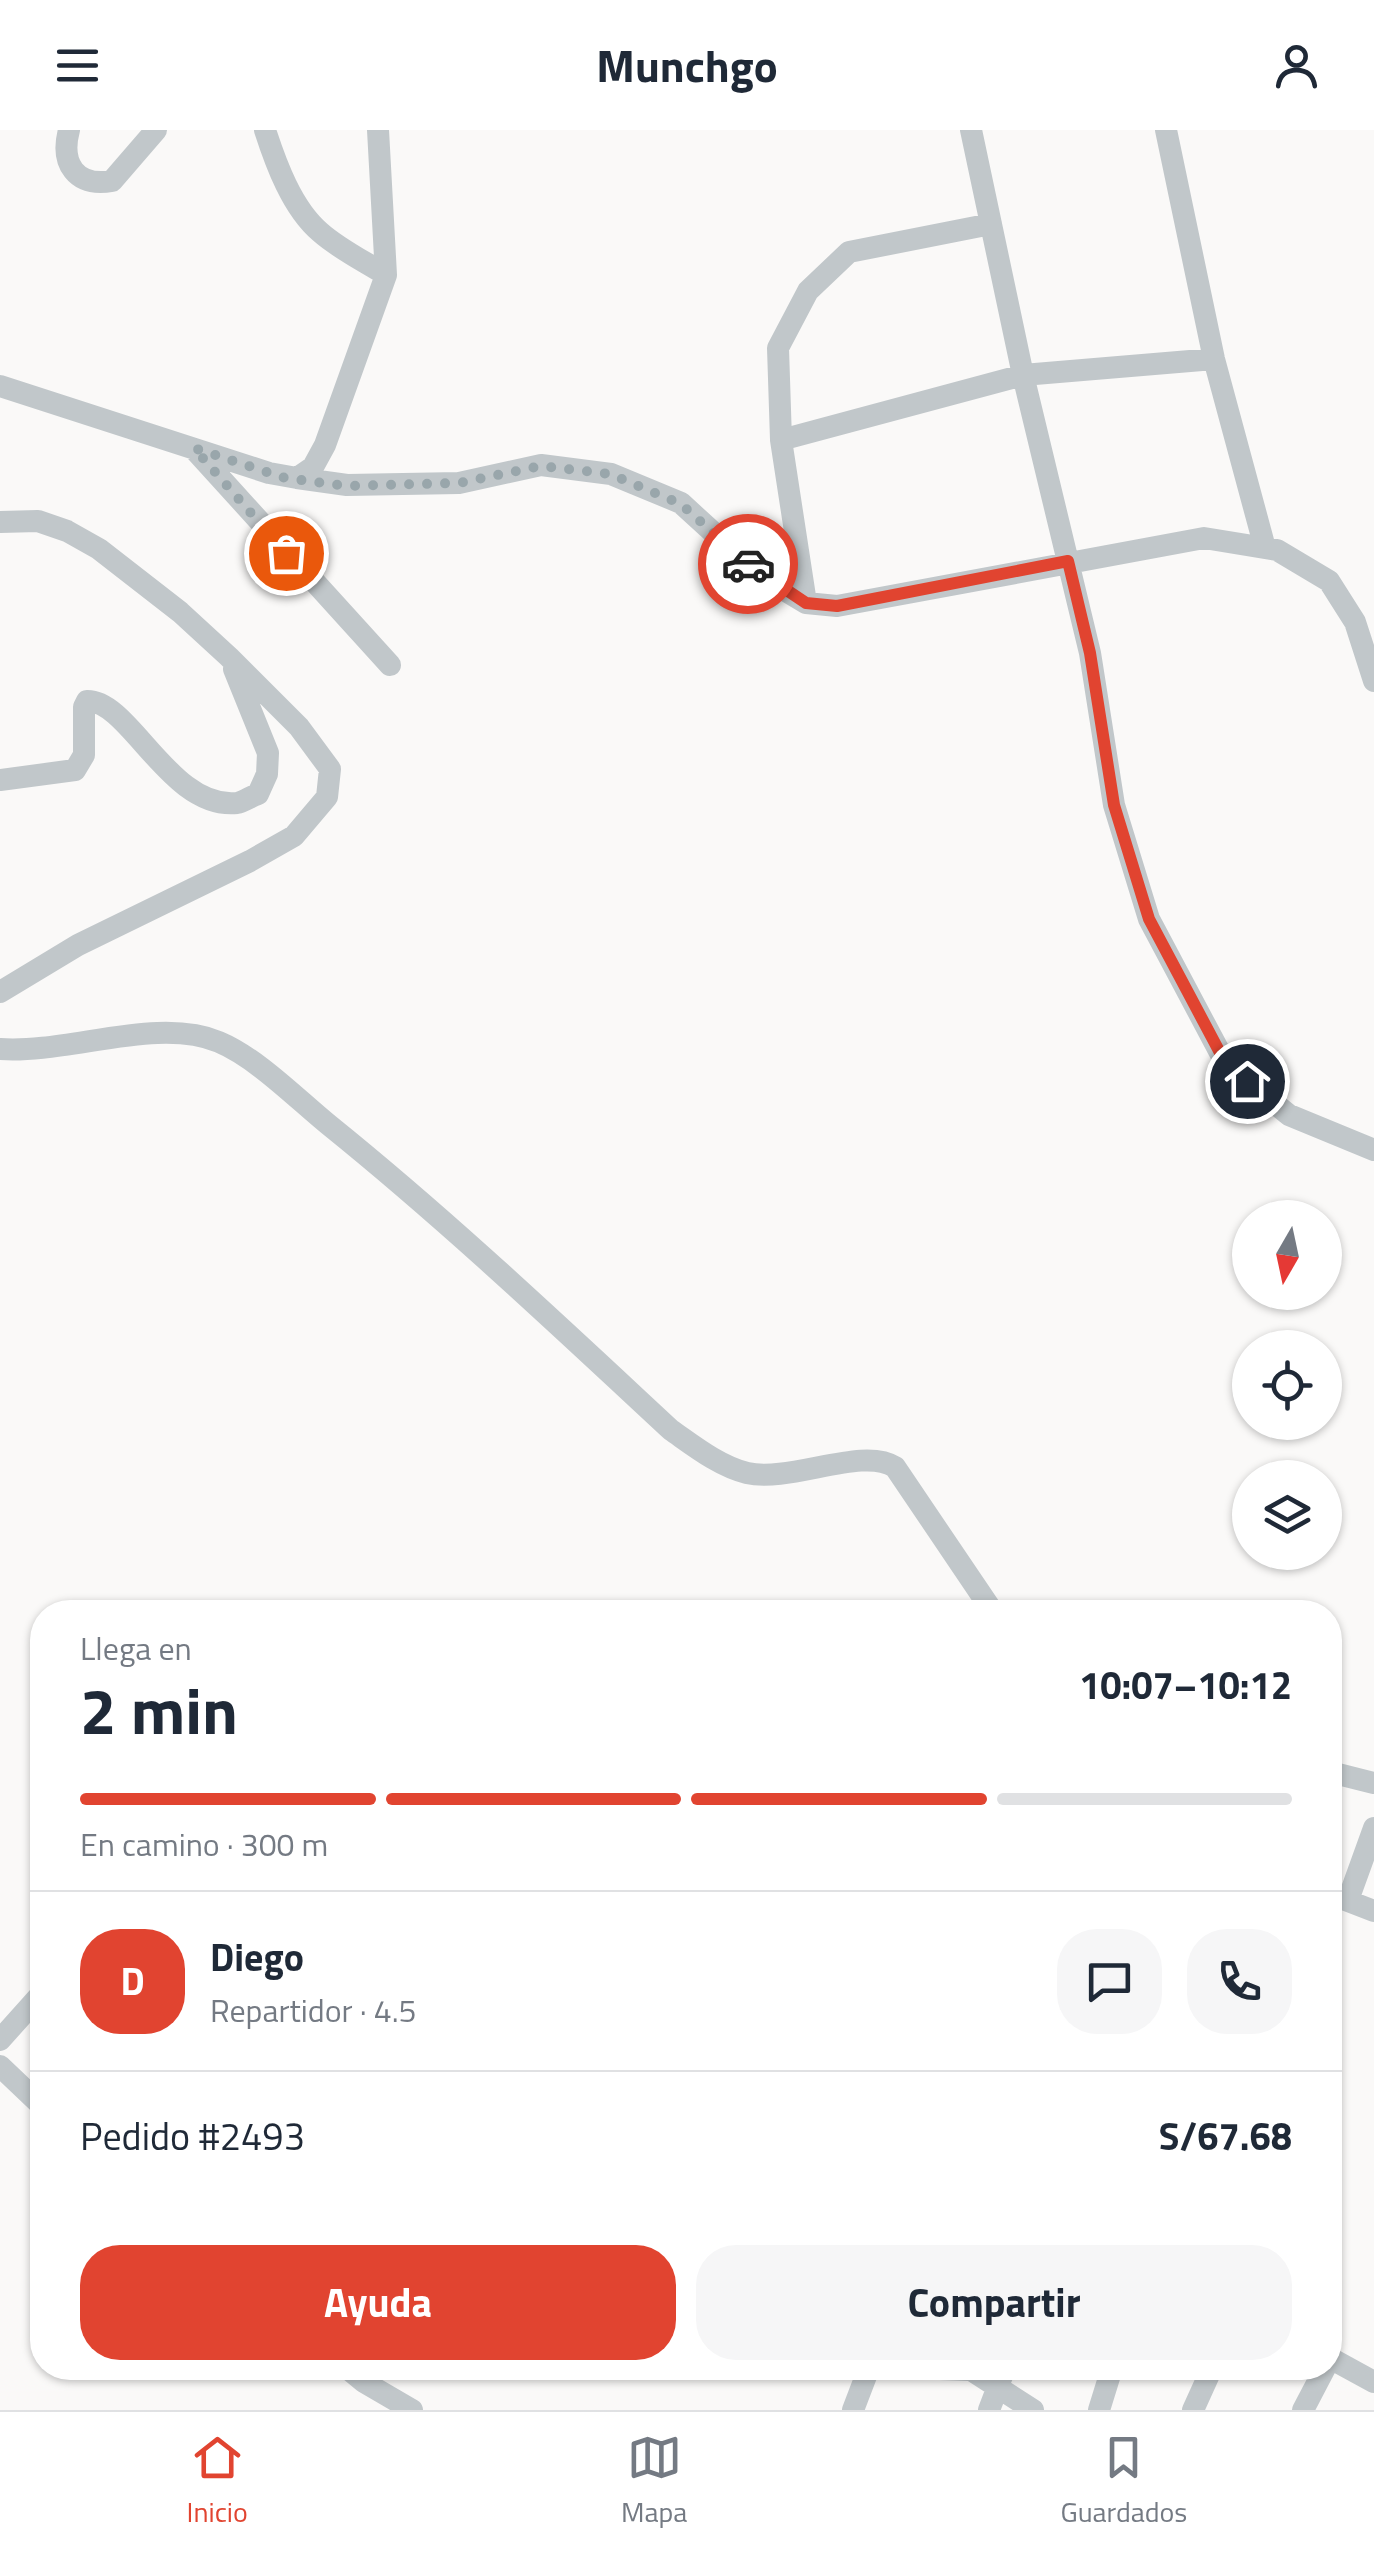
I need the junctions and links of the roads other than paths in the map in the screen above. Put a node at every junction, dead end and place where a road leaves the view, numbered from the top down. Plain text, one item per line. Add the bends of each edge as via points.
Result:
1 (68, 130) edge
2 (156, 130) edge
3 (265, 130) edge
4 (378, 130) edge
5 (971, 130) edge
6 (1166, 130) edge
7 (991, 224) junction
8 (386, 274) junction
9 (1214, 359) junction
10 (1024, 375) junction
11 (0, 386) edge
12 (781, 440) junction
13 (194, 448) junction
14 (298, 478) junction
15 (0, 522) edge
16 (1265, 548) junction
17 (1068, 561) junction
18 (806, 603) junction
19 (229, 657) junction
20 (390, 665) dead end
21 (1374, 681) edge
22 (0, 780) edge
23 (0, 992) edge
24 (0, 1049) edge
25 (1374, 1150) edge
26 (985, 1600) edge
27 (1342, 1775) edge
28 (1374, 1783) edge
29 (1374, 1828) edge
30 (1342, 1891) edge
31 (1342, 1898) edge
32 (1374, 1911) edge
33 (30, 2006) edge
34 (0, 2040) edge
35 (0, 2066) edge
36 (30, 2095) edge
37 (1342, 2365) edge
38 (362, 2380) edge
39 (864, 2380) edge
40 (1108, 2380) edge
41 (1207, 2380) edge
42 (1319, 2380) edge
43 (1374, 2382) edge
44 (997, 2389) edge
45 (412, 2410) edge
46 (852, 2410) edge
47 (1033, 2410) edge
48 (1098, 2410) edge
49 (1193, 2410) edge
50 (1303, 2410) edge

1 - 2 street via 66,162 94,184 112,182
3 - 8 street via 307,218
4 - 8 street
5 - 7 street
6 - 9 street
7 - 10 street
7 - 12 street via 849,252 808,291 778,348
8 - 14 street via 325,445
9 - 10 street
9 - 16 street
10 - 12 street
10 - 17 street
11 - 13 street
12 - 18 street
13 - 14 street
13 - 20 street
14 - 18 street via 347,486 459,483 541,466 610,474 681,504 762,576
15 - 19 street via 38,521 67,531 180,612
16 - 17 street via 1204,538
16 - 21 street via 1329,581 1355,622
17 - 18 street via 837,606
17 - 25 street via 1114,805 1149,919 1226,1064 1289,1115
19 - 22 street via 268,753 258,794 237,803 210,799 185,785 97,701 84,707 84,755 75,770
19 - 23 street via 322,756 330,769 328,797 294,836
24 - 26 street via 174,1034 218,1042 376,1163 700,1450 760,1474 867,1460 895,1467
27 - 28 street
29 - 30 street
31 - 32 street
33 - 34 street
35 - 36 street
37 - 43 street
38 - 45 street
39 - 46 street
40 - 48 street
41 - 49 street
42 - 50 street
44 - 47 street

